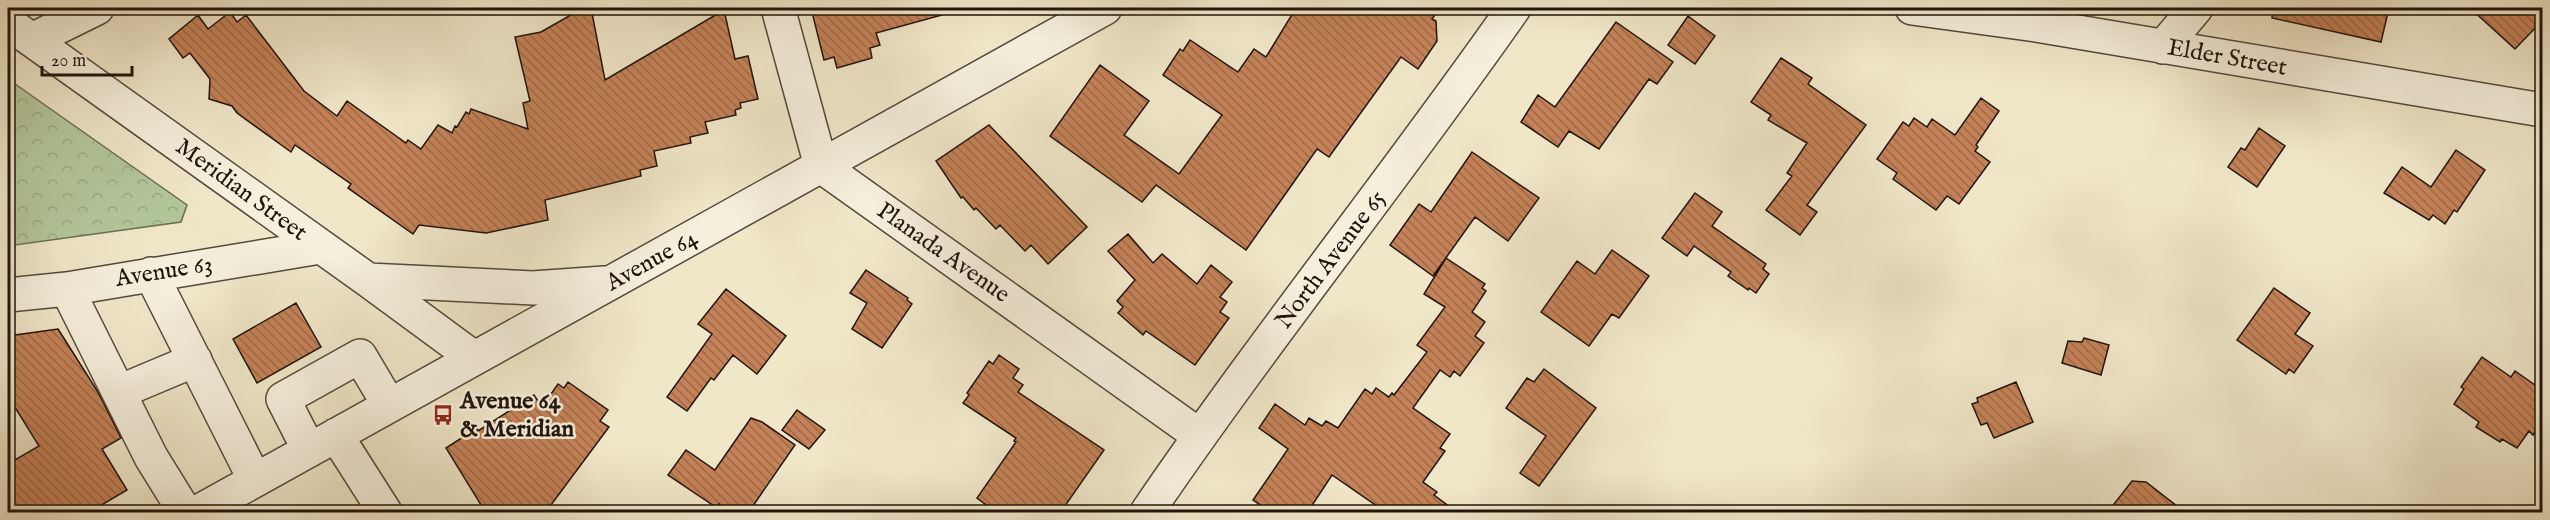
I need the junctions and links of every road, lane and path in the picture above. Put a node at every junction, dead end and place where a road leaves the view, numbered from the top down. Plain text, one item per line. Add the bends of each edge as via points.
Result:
1 (97, 8) edge
2 (778, 8) edge
3 (1105, 8) edge
4 (1514, 8) edge
5 (1911, 8) edge
6 (2196, 8) edge
7 (20, 32) edge
8 (2163, 47) junction
9 (2542, 110) edge
10 (821, 166) junction
11 (320, 247) junction
12 (151, 274) junction
13 (369, 280) junction
14 (615, 282) junction
15 (67, 289) junction
16 (8, 295) edge
17 (474, 358) junction
18 (195, 360) junction
19 (119, 392) junction
20 (389, 405) junction
21 (1200, 436) junction
22 (322, 442) junction
23 (255, 480) junction
24 (185, 513) edge
25 (198, 513) edge
26 (385, 513) edge
27 (1147, 513) edge

1 - 7 street
2 - 10 street
3 - 10 street, Avenue 64
4 - 21 street, North Avenue 65
5 - 8 street, Elder Street
6 - 8 street
7 - 11 street, Meridian Street
8 - 9 street, Elder Street
10 - 14 street, Avenue 64
10 - 21 street, Planada Avenue
11 - 12 street, Avenue 63
11 - 13 street, Meridian Street
12 - 15 street, Avenue 63
12 - 18 street
13 - 14 street via 533,288
13 - 17 street, Meridian Street
14 - 17 street, Avenue 64
15 - 16 street, Avenue 63
15 - 19 street
17 - 20 street, Avenue 64
18 - 19 street
18 - 23 street
19 - 24 street via 151,457
20 - 22 street, Avenue 64
20 - 22 street via 360,356 283,399
21 - 27 street, North Avenue 65
22 - 23 street, Avenue 64
22 - 26 street
23 - 25 street, Avenue 64

